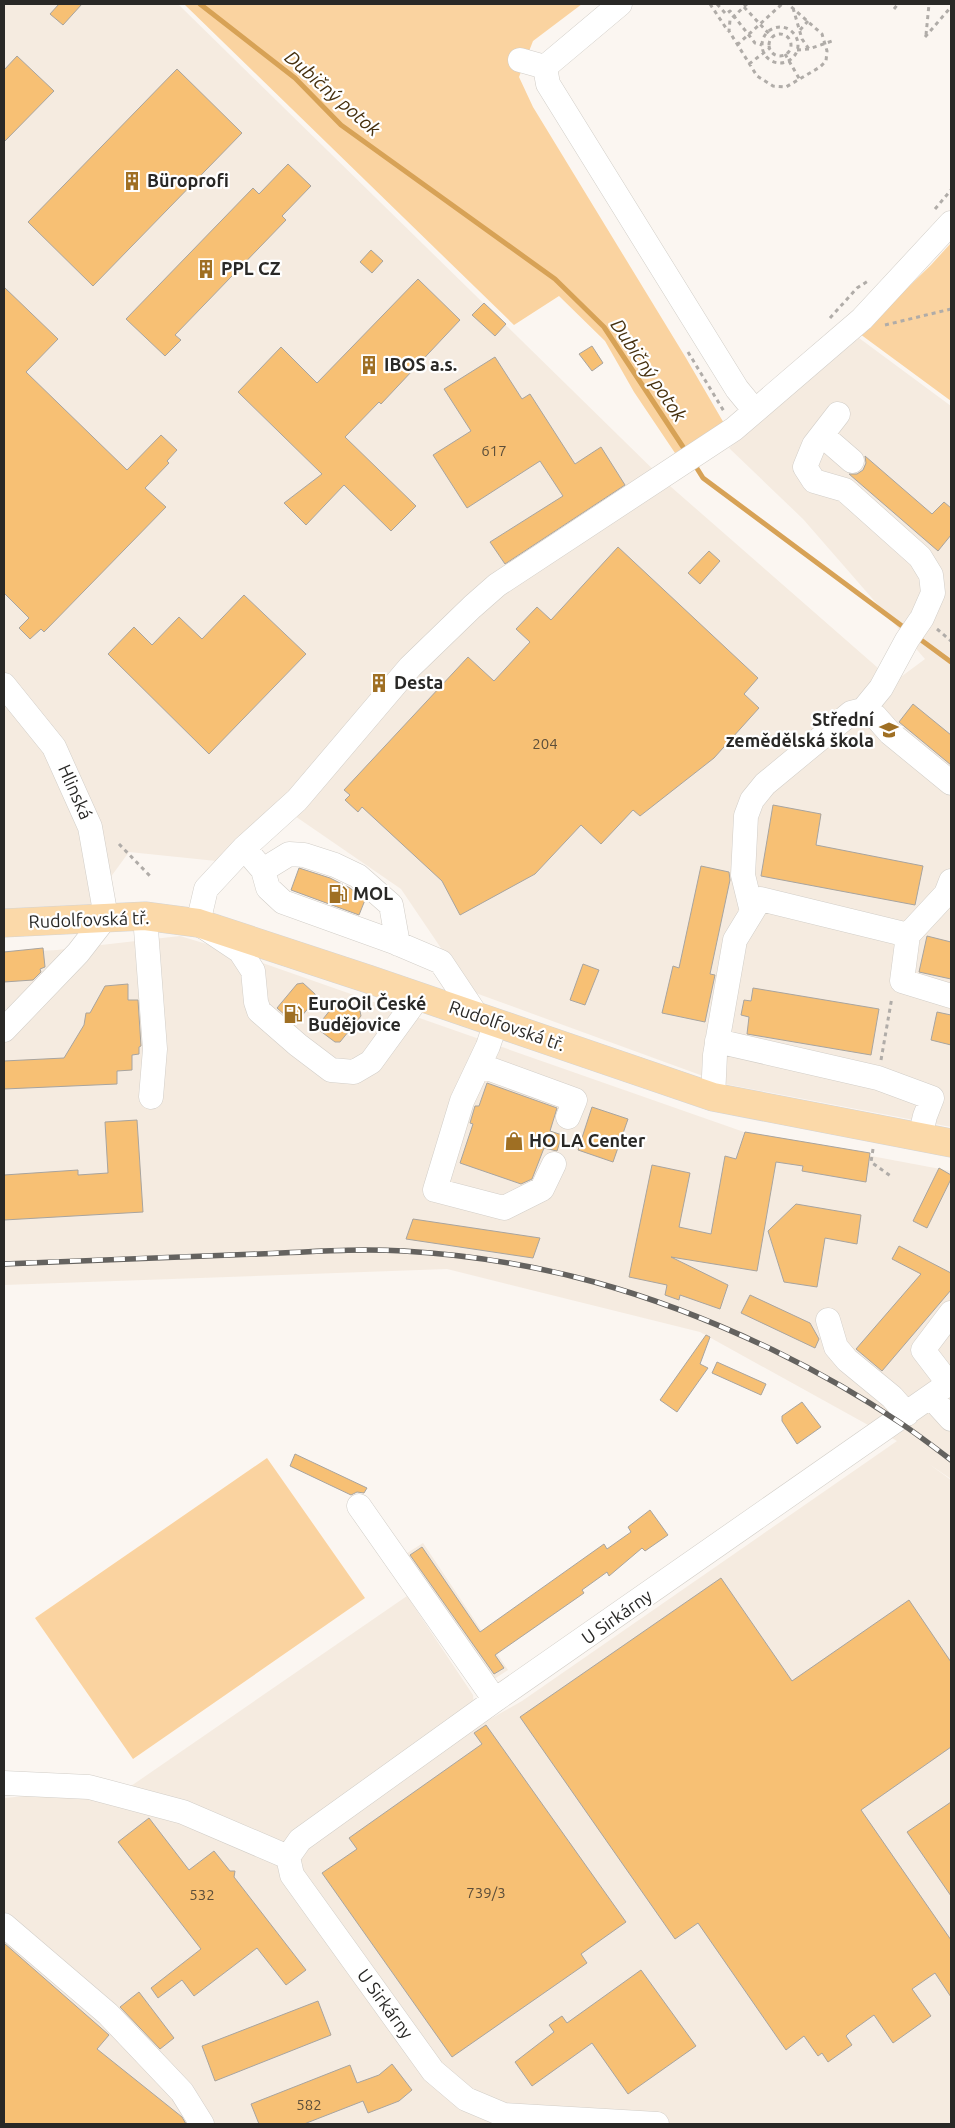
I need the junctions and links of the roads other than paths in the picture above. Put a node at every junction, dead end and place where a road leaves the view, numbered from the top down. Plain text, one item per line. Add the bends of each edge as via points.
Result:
1 (620, 4) edge
2 (520, 60) dead end
3 (546, 67) junction
4 (951, 223) edge
5 (755, 411) junction
6 (838, 414) dead end
7 (822, 435) junction
8 (852, 461) dead end
9 (4, 685) edge
10 (864, 710) junction
11 (951, 783) edge
12 (244, 848) junction
13 (263, 870) junction
14 (951, 881) edge
15 (752, 912) junction
16 (145, 916) junction
17 (106, 917) junction
18 (4, 923) edge
19 (198, 923) junction
20 (908, 935) junction
21 (398, 944) junction
22 (419, 996) junction
23 (951, 996) edge
24 (486, 1019) junction
25 (4, 1030) edge
26 (717, 1041) junction
27 (479, 1065) junction
28 (152, 1097) dead end
29 (713, 1097) junction
30 (568, 1117) dead end
31 (920, 1137) junction
32 (951, 1143) edge
33 (554, 1164) dead end
34 (951, 1313) edge
35 (828, 1320) dead end
36 (944, 1388) edge
37 (907, 1414) junction
38 (951, 1419) edge
39 (359, 1506) dead end
40 (495, 1700) junction
41 (4, 1783) edge
42 (288, 1857) junction
43 (4, 1924) edge
44 (505, 2120) edge
45 (202, 2124) edge
46 (657, 2124) edge

1 - 3 street
2 - 3 street
3 - 5 street via 548,84 737,389
4 - 5 street via 930,261
5 - 12 street via 734,429 497,585 410,667 297,800
6 - 7 street
7 - 8 street
7 - 10 street via 805,467 814,481 845,490 920,558 931,575 933,593 922,618 881,688
9 - 17 street, Hlinská via 54,747 90,827
10 - 11 street
10 - 15 street via 850,713 765,784 752,800 746,816 743,875
12 - 13 street
12 - 19 street via 206,889
13 - 21 street via 268,888 283,902
13 - 21 street via 289,854 304,855 358,876 390,905
14 - 20 street via 946,894
15 - 20 street via 760,899
15 - 26 street via 736,940
16 - 17 main road, Rudolfovská tř.
16 - 19 main road, Rudolfovská tř.
16 - 28 street via 156,1049
17 - 18 main road, Rudolfovská tř.
17 - 25 street via 78,953
19 - 22 main road, Rudolfovská tř.
19 - 22 street via 240,951 253,971 259,1011 331,1070 354,1072 372,1062
20 - 23 street via 902,981
21 - 24 street via 440,962
22 - 24 main road, Rudolfovská tř.
24 - 27 street
24 - 29 main road, Rudolfovská tř.
26 - 29 street
26 - 31 street via 878,1078 932,1098
27 - 30 street via 574,1100
27 - 33 street via 462,1101 435,1190 504,1208 542,1189
29 - 31 main road, Rudolfovská tř.
31 - 32 main road, Rudolfovská tř.
34 - 36 street via 923,1350
35 - 37 street via 836,1348 892,1396
36 - 37 street, U Sirkárny
36 - 38 street
37 - 40 street, U Sirkárny
39 - 40 street
40 - 42 street, U Sirkárny via 300,1840
41 - 42 street via 89,1787 182,1812
42 - 44 street, U Sirkárny via 292,1875 433,2071 466,2099
43 - 45 street via 108,2014 182,2092
44 - 46 street, U Sirkárny

